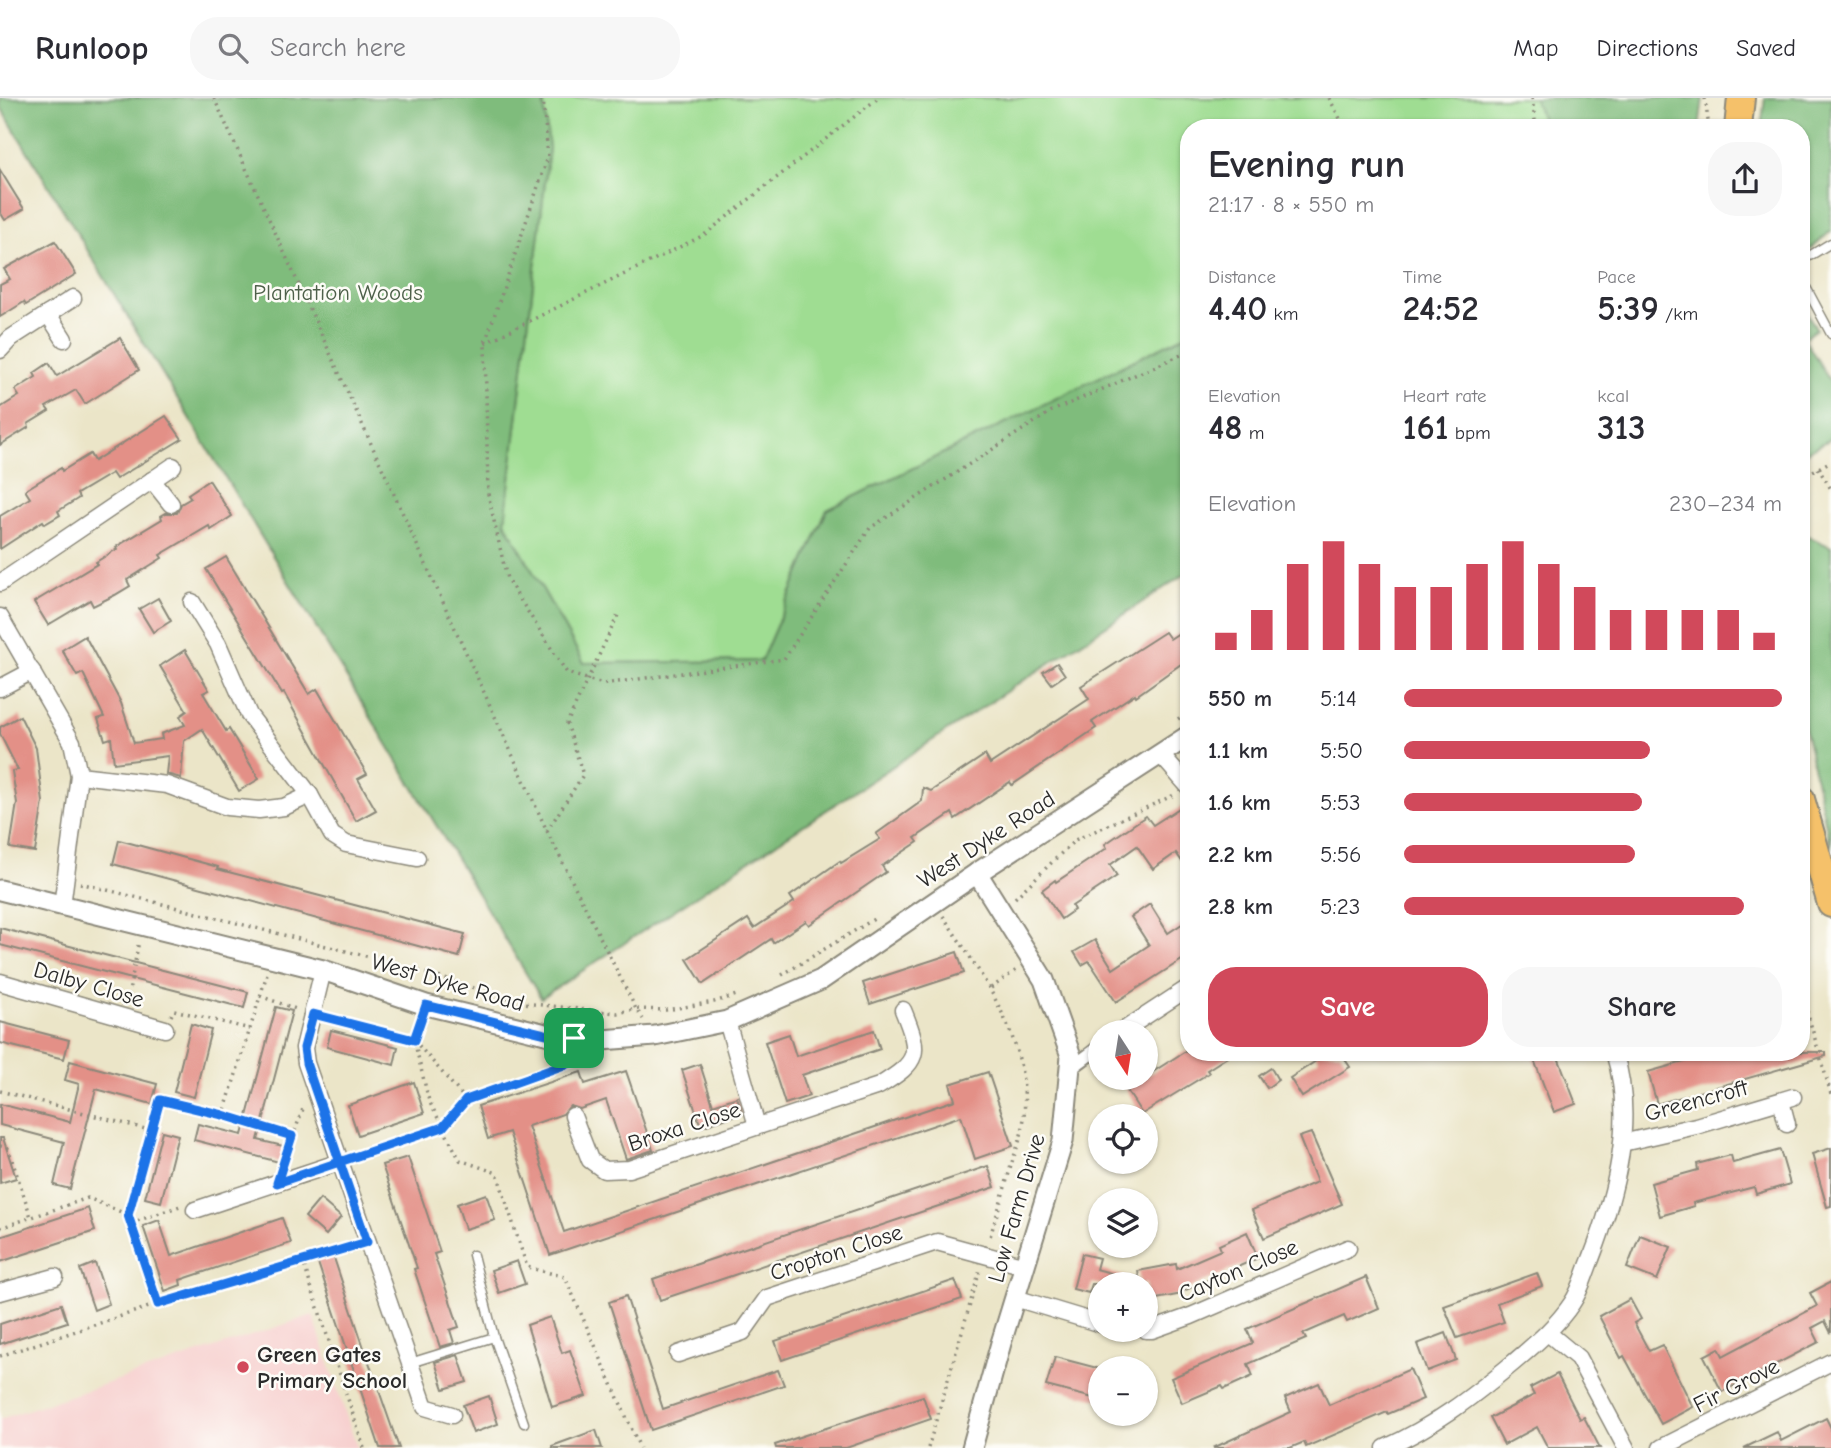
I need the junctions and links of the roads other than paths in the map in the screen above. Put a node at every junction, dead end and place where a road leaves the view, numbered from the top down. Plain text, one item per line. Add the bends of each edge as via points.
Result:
1 (1741, 98) edge
2 (1739, 119) edge
3 (1831, 243) edge
4 (1810, 256) edge
5 (1810, 295) edge
6 (73, 298) dead end
7 (48, 314) junction
8 (1831, 334) edge
9 (64, 339) dead end
10 (0, 349) edge
11 (173, 466) dead end
12 (152, 480) junction
13 (171, 504) dead end
14 (0, 583) edge
15 (192, 602) dead end
16 (0, 617) edge
17 (32, 671) junction
18 (0, 688) edge
19 (1180, 732) edge
20 (1161, 755) junction
21 (79, 775) junction
22 (1180, 787) edge
23 (310, 795) junction
24 (1810, 830) edge
25 (416, 858) dead end
26 (976, 873) junction
27 (0, 890) edge
28 (1831, 904) edge
29 (62, 906) junction
30 (323, 970) junction
31 (0, 982) edge
32 (1180, 993) edge
33 (903, 1010) dead end
34 (1139, 1020) edge
35 (727, 1021) junction
36 (165, 1029) road end
37 (1088, 1056) edge
38 (1617, 1061) edge
39 (1070, 1069) junction
40 (573, 1116) dead end
41 (1787, 1124) dead end
42 (757, 1126) junction
43 (1622, 1143) junction
44 (340, 1162) junction
45 (195, 1210) road end
46 (1348, 1248) dead end
47 (473, 1255) dead end
48 (1025, 1266) junction
49 (55, 1277) dead end
50 (0, 1292) edge
51 (1015, 1298) junction
52 (1088, 1320) edge
53 (1158, 1328) edge
54 (1548, 1333) junction
55 (494, 1337) junction
56 (678, 1353) dead end
57 (1831, 1362) edge
58 (410, 1363) junction
59 (452, 1415) dead end
60 (524, 1423) dead end
61 (1392, 1446) edge
62 (972, 1448) edge
63 (1626, 1448) edge
64 (1661, 1448) edge

1 - 2 main road
3 - 4 lane
5 - 8 lane
6 - 7 street
7 - 9 street
7 - 10 street
11 - 12 street
12 - 13 street
12 - 14 street
15 - 23 street via 218,644 249,715
16 - 17 street
17 - 18 street
17 - 21 street via 72,742
19 - 20 street, West Dyke Road
20 - 22 street
20 - 26 street, West Dyke Road
21 - 23 street via 167,785 227,807 259,810 284,807
21 - 29 street
23 - 25 street via 332,835 346,844
24 - 28 main road
26 - 35 street, West Dyke Road via 821,980
26 - 39 street, Low Farm Drive via 1044,980 1071,1056
27 - 29 street, West Dyke Road
29 - 30 street, West Dyke Road
30 - 35 street, West Dyke Road via 426,1005 554,1036 602,1040 655,1036
30 - 44 street via 304,1048
31 - 36 street, Dalby Close
32 - 34 street
33 - 42 street, Broxa Close via 916,1049 906,1069 879,1086
35 - 42 street, Broxa Close
37 - 39 street
38 - 43 street
39 - 48 street, Low Farm Drive via 1063,1141
40 - 42 street, Broxa Close via 590,1160 604,1170 629,1169
41 - 43 street, Greencroft via 1787,1099
43 - 54 street via 1620,1169 1599,1237 1574,1301
44 - 45 street
44 - 58 street
46 - 53 street, Cayton Close
47 - 55 lane
48 - 51 street, Low Farm Drive
48 - 56 street, Cropton Close via 937,1242 767,1298 743,1332
49 - 50 street
51 - 52 street
51 - 62 street, Low Farm Drive
54 - 61 street via 1444,1417
54 - 63 street via 1578,1357
55 - 58 lane
55 - 60 lane
57 - 64 street, Fir Grove
58 - 59 street via 425,1407

